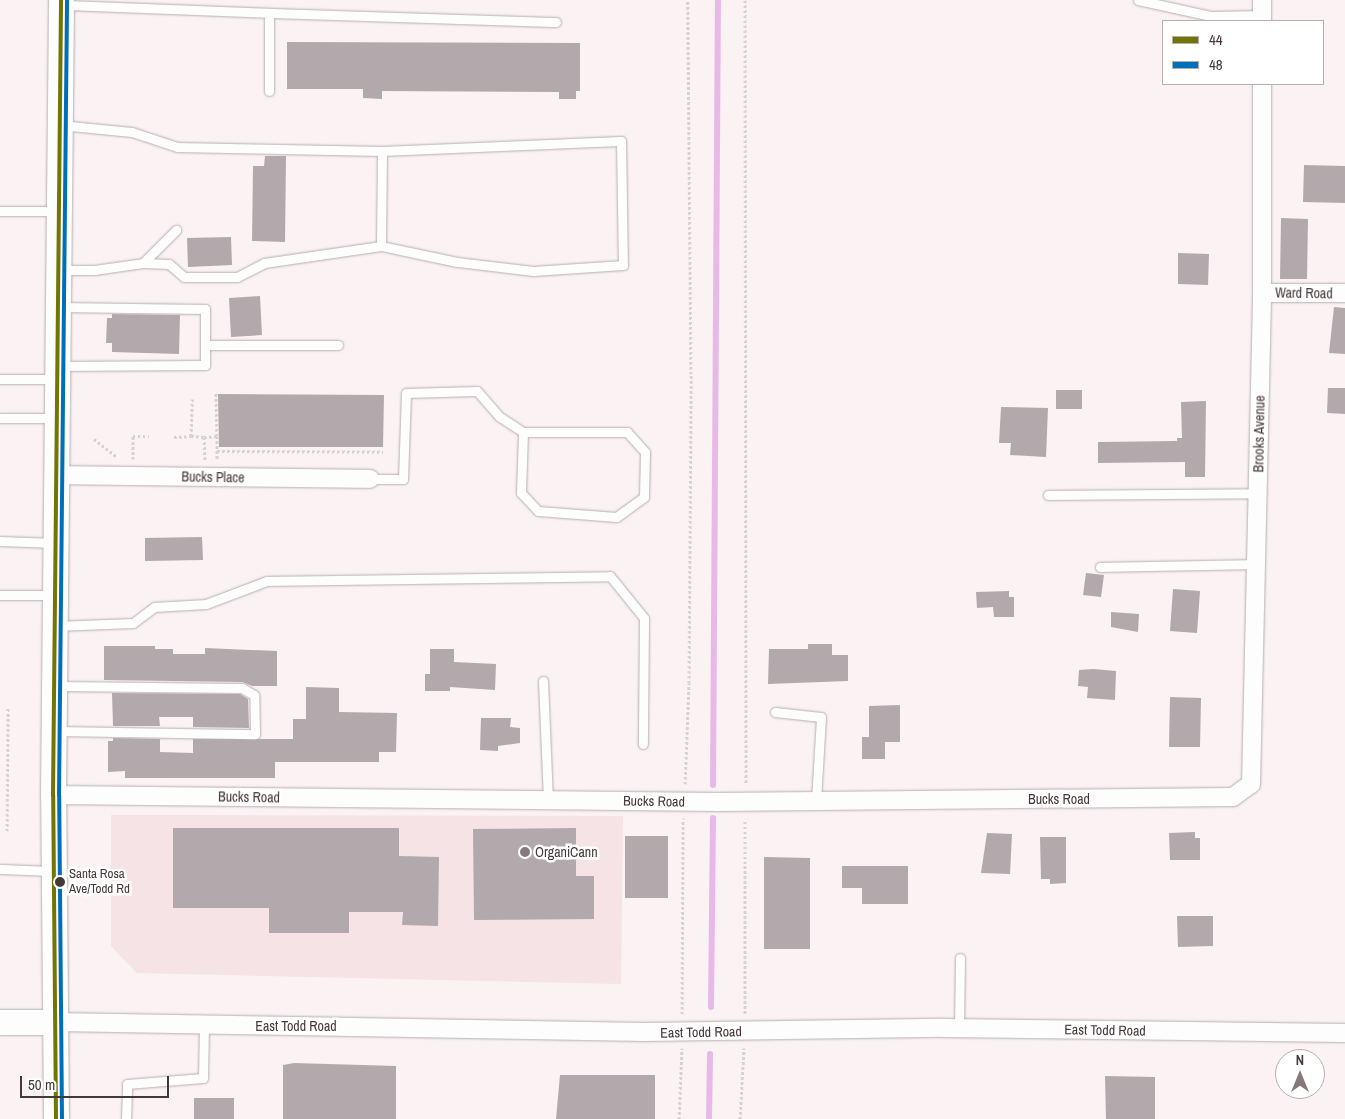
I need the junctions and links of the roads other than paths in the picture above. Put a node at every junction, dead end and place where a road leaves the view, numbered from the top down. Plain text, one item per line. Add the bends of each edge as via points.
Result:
1 (1138, 0) edge
2 (61, 2) edge
3 (1262, 12) edge
4 (269, 13) junction
5 (556, 22) dead end
6 (1262, 85) edge
7 (269, 91) dead end
8 (60, 125) junction
9 (382, 152) junction
10 (0, 211) edge
11 (59, 211) junction
12 (176, 230) dead end
13 (381, 246) junction
14 (142, 263) junction
15 (59, 270) junction
16 (1262, 292) junction
17 (1345, 294) edge
18 (58, 307) junction
19 (205, 345) junction
20 (338, 345) dead end
21 (58, 372) junction
22 (0, 379) edge
23 (0, 418) edge
24 (58, 418) junction
25 (523, 432) junction
26 (57, 475) junction
27 (370, 479) joint
28 (1258, 493) junction
29 (1048, 495) dead end
30 (0, 541) edge
31 (56, 543) junction
32 (1256, 564) junction
33 (1100, 567) dead end
34 (0, 595) edge
35 (55, 595) junction
36 (55, 626) junction
37 (543, 681) dead end
38 (54, 686) junction
39 (775, 712) dead end
40 (54, 730) junction
41 (643, 744) dead end
42 (1251, 784) joint
43 (53, 795) junction
44 (548, 800) junction
45 (816, 800) junction
46 (0, 869) edge
47 (53, 870) junction
48 (960, 958) dead end
49 (0, 1022) edge
50 (56, 1022) junction
51 (204, 1026) junction
52 (959, 1029) junction
53 (1345, 1033) edge
54 (56, 1119) edge
55 (126, 1119) edge

1 - 3 lane via 1211,16
2 - 4 lane
2 - 8 main road
4 - 5 lane
4 - 7 lane
6 - 16 street, Brooks Avenue
8 - 9 lane via 132,132 177,147
8 - 11 main road
9 - 13 lane
9 - 13 lane via 621,141 624,266 533,271 457,262
10 - 11 lane
11 - 15 main road
12 - 14 lane
13 - 14 lane via 264,263 237,277 184,277 169,264
14 - 15 lane via 94,270
15 - 18 main road
16 - 17 street, Ward Road
16 - 28 street, Brooks Avenue
18 - 19 lane via 205,309
18 - 21 main road
19 - 20 lane
19 - 21 lane via 205,365
21 - 22 lane
21 - 24 main road
23 - 24 lane
24 - 26 main road
25 - 25 lane via 627,432 645,452 644,497 616,517 538,510 521,493
25 - 27 lane via 500,417 477,391 406,393 403,479
26 - 27 street, Bucks Place
26 - 31 main road
28 - 29 lane
28 - 32 street, Brooks Avenue
30 - 31 lane
31 - 35 main road
32 - 33 lane
32 - 42 street, Brooks Avenue
34 - 35 lane
35 - 36 main road
36 - 38 main road
36 - 41 lane via 133,623 154,607 206,604 267,581 610,576 644,618
37 - 44 lane
38 - 40 main road
38 - 40 lane via 242,688 254,696 255,734
39 - 45 lane via 821,717
40 - 43 main road
42 - 45 street, Bucks Road via 1233,797
43 - 44 street, Bucks Road
43 - 47 main road
44 - 45 street, Bucks Road
46 - 47 lane
47 - 50 main road
48 - 52 lane
49 - 50 main road
50 - 51 street, East Todd Road
50 - 54 main road
51 - 52 street, East Todd Road via 682,1032
51 - 55 lane via 203,1078 127,1084
52 - 53 street, East Todd Road

